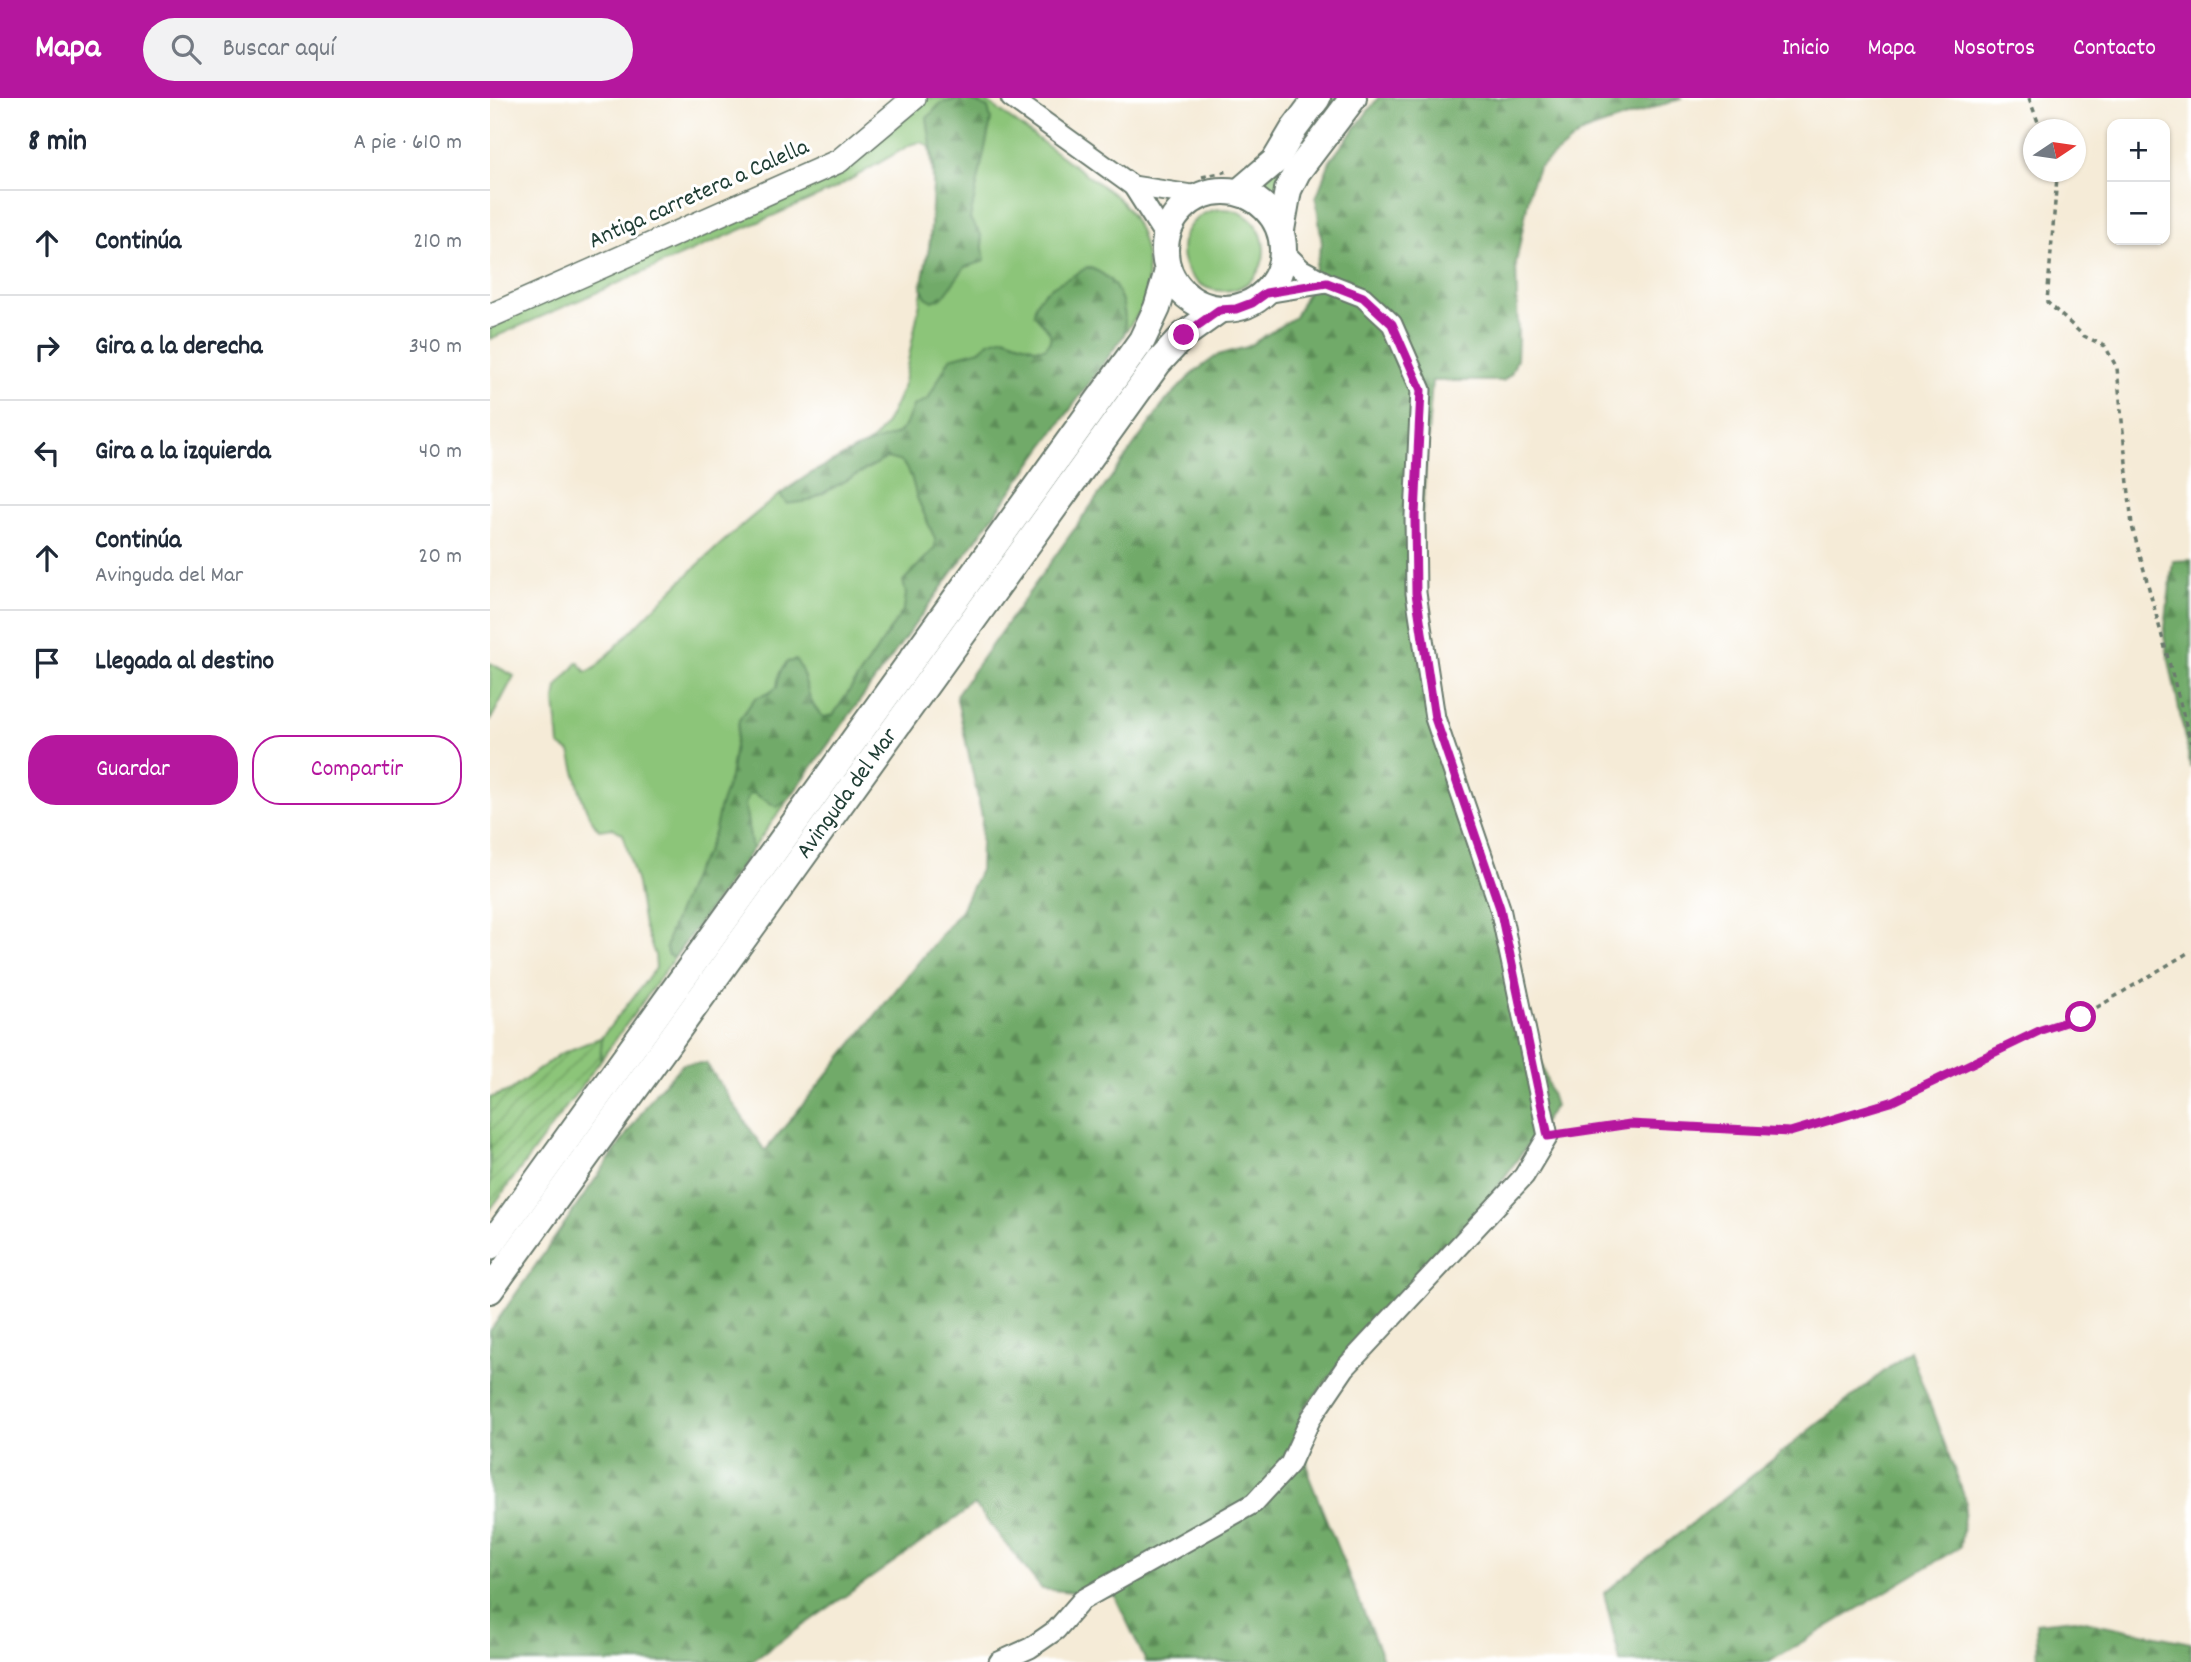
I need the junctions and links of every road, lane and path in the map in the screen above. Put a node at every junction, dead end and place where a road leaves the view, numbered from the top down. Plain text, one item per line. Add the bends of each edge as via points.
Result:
1 (914, 98) edge
2 (1011, 98) edge
3 (1317, 98) edge
4 (1353, 98) edge
5 (2029, 98) edge
6 (2037, 119) edge
7 (2057, 182) edge
8 (1133, 186) junction
9 (1239, 192) junction
10 (1198, 196) junction
11 (1166, 238) junction
12 (1282, 241) junction
13 (1168, 271) junction
14 (1327, 283) junction
15 (1266, 293) junction
16 (1219, 310) junction
17 (490, 316) edge
18 (2191, 743) edge
19 (2191, 951) edge
20 (1548, 1136) junction
21 (490, 1246) edge
22 (490, 1290) edge
23 (999, 1662) edge

1 - 17 street, Antiga carretera a Calella via 839,161
2 - 8 street
3 - 9 main road via 1275,161
4 - 12 main road via 1288,190
5 - 6 path
7 - 18 path via 2047,302 2084,336 2105,346 2117,368 2132,526
8 - 10 street
8 - 11 street
9 - 10 main road via 1218,190
9 - 12 main road via 1271,213
10 - 11 main road via 1172,221
11 - 13 main road
12 - 14 street via 1301,269
12 - 15 main road via 1282,267
13 - 16 main road via 1188,298
13 - 21 main road, Avinguda del Mar via 1142,340
14 - 15 street
14 - 20 street via 1363,297 1392,324 1421,390 1416,593 1435,718 1500,908
15 - 16 main road via 1236,309
16 - 22 main road, Avinguda del Mar via 1184,335 1158,363
19 - 20 path via 2081,1017 2041,1030 1891,1102 1790,1132 1630,1124
20 - 23 street via 1524,1176 1345,1368 1311,1418 1290,1464 1254,1503 1082,1600 1056,1630

